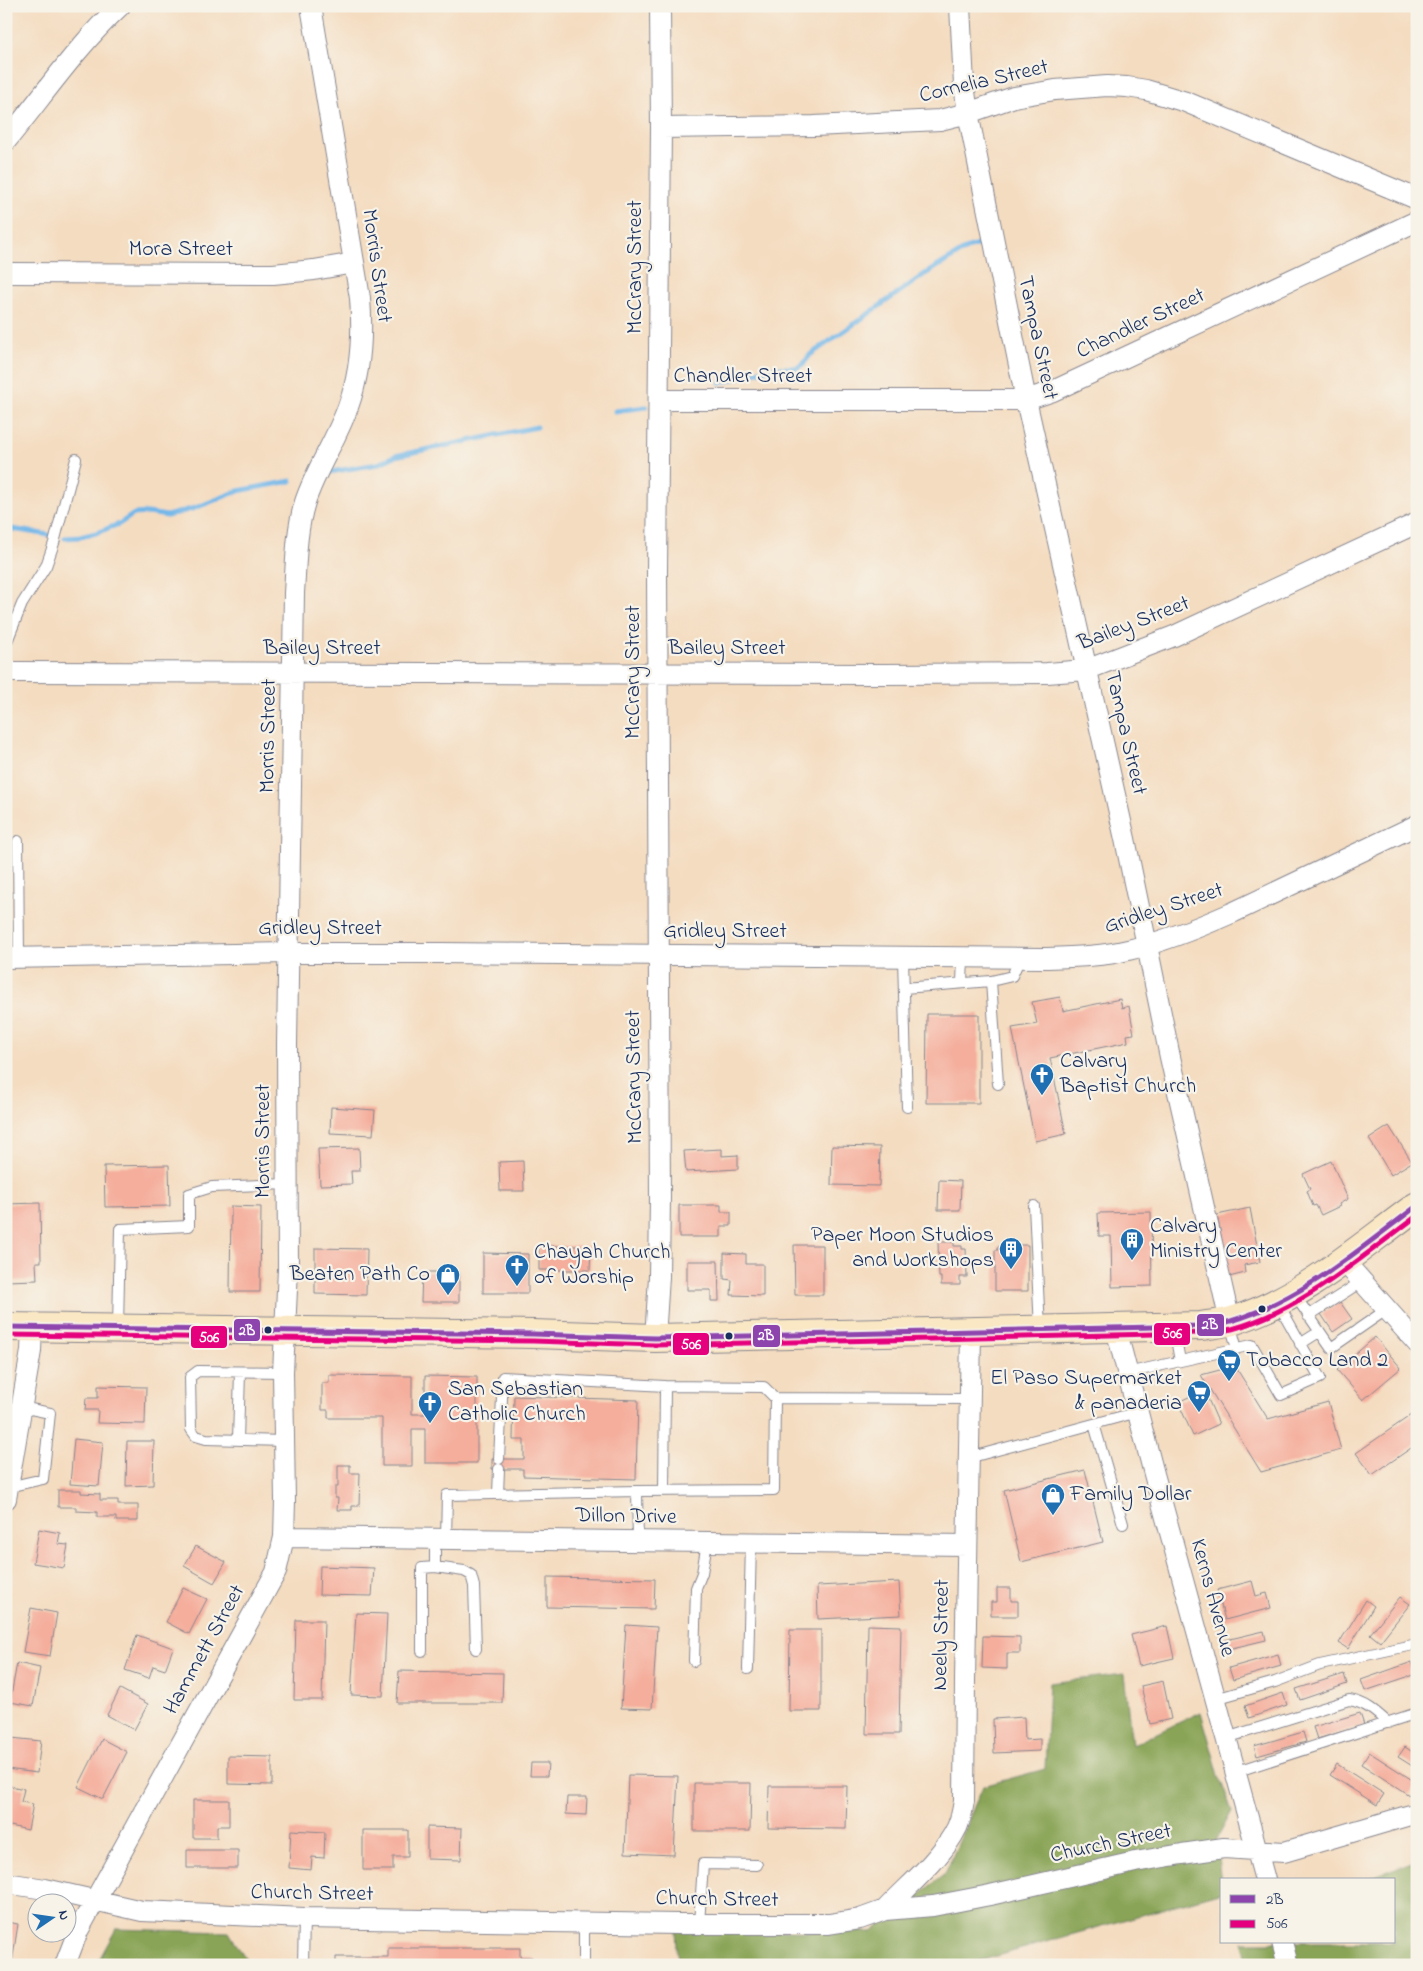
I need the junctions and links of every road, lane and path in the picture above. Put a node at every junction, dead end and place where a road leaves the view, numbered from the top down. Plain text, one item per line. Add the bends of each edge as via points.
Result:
1 (120, 6) edge
2 (311, 6) edge
3 (660, 6) edge
4 (960, 6) edge
5 (968, 113) junction
6 (661, 128) junction
7 (6, 141) edge
8 (1417, 199) edge
9 (1417, 221) edge
10 (354, 263) junction
11 (6, 273) edge
12 (660, 400) junction
13 (1026, 400) junction
14 (76, 459) dead end
15 (1417, 523) edge
16 (6, 644) edge
17 (1086, 670) junction
18 (6, 672) edge
19 (294, 673) junction
20 (658, 673) junction
21 (1417, 825) edge
22 (18, 841) dead end
23 (1147, 945) junction
24 (290, 953) junction
25 (658, 956) junction
26 (13, 957) edge
27 (904, 957) junction
28 (963, 957) junction
29 (1020, 958) junction
30 (991, 981) junction
31 (962, 983) junction
32 (904, 988) junction
33 (998, 1084) dead end
34 (907, 1107) dead end
35 (288, 1184) junction
36 (1034, 1206) dead end
37 (1417, 1206) edge
38 (1343, 1260) junction
39 (1361, 1282) junction
40 (1305, 1299) junction
41 (1386, 1310) junction
42 (1230, 1322) junction
43 (19, 1327) edge
44 (1174, 1327) junction
45 (118, 1329) junction
46 (1116, 1329) junction
47 (1040, 1330) junction
48 (286, 1332) junction
49 (971, 1332) junction
50 (1319, 1332) junction
51 (655, 1338) junction
52 (1417, 1343) edge
53 (1300, 1344) junction
54 (1237, 1349) junction
55 (1180, 1361) junction
56 (240, 1372) junction
57 (283, 1372) junction
58 (1127, 1373) junction
59 (665, 1386) junction
60 (775, 1398) junction
61 (969, 1399) junction
62 (21, 1407) junction
63 (1138, 1412) junction
64 (1094, 1424) junction
65 (238, 1440) junction
66 (284, 1441) junction
67 (968, 1458) junction
68 (664, 1491) junction
69 (637, 1492) junction
70 (7, 1493) edge
71 (498, 1494) junction
72 (1123, 1524) dead end
73 (284, 1537) junction
74 (441, 1538) junction
75 (638, 1541) junction
76 (707, 1542) junction
77 (751, 1543) junction
78 (967, 1545) junction
79 (435, 1567) junction
80 (1417, 1644) edge
81 (476, 1649) dead end
82 (422, 1651) dead end
83 (694, 1661) dead end
84 (748, 1669) dead end
85 (1215, 1699) junction
86 (1417, 1714) edge
87 (1388, 1723) junction
88 (1226, 1738) junction
89 (1235, 1772) junction
90 (1417, 1813) edge
91 (1257, 1850) junction
92 (757, 1865) dead end
93 (1264, 1878) edge
94 (6, 1883) edge
95 (95, 1901) junction
96 (885, 1910) junction
97 (304, 1918) junction
98 (584, 1923) junction
99 (699, 1924) junction
100 (1283, 1944) edge
101 (65, 1965) edge
102 (303, 1965) edge
103 (584, 1965) edge
104 (1288, 1965) edge

1 - 7 street via 102,23
2 - 10 street, Morris Street
3 - 6 street, McCrary Street
4 - 5 street, Tampa Street
5 - 6 street, Cornelia Street via 913,122
5 - 8 street, Cornelia Street via 1014,97 1055,90 1107,86 1146,90 1186,102
5 - 13 street, Tampa Street
6 - 12 street, McCrary Street
9 - 13 street, Chandler Street via 1053,391
10 - 11 street, Mora Street via 273,274
10 - 19 street, Morris Street via 362,313 359,368 347,409 312,484 297,538
12 - 13 street, Chandler Street
12 - 20 street, McCrary Street
13 - 17 street, Tampa Street
14 - 16 lane via 46,566 22,604
15 - 17 street, Bailey Street via 1174,636
17 - 20 street, Bailey Street via 1037,674
17 - 23 street, Tampa Street
18 - 19 street, Bailey Street
19 - 20 street, Bailey Street
19 - 24 street, Morris Street
20 - 25 street, McCrary Street
21 - 23 street, Gridley Street via 1234,912
22 - 26 lane
23 - 29 street, Gridley Street via 1098,955
23 - 42 street, Tampa Street
24 - 25 street, Gridley Street
24 - 26 street, Gridley Street
24 - 35 street, Morris Street
25 - 27 street, Gridley Street
25 - 51 street, McCrary Street via 660,1197
27 - 28 street, Gridley Street
27 - 32 lane
28 - 29 street, Gridley Street
28 - 31 lane
29 - 30 lane via 1012,976
30 - 31 lane
30 - 33 lane
31 - 32 lane
32 - 34 lane
35 - 45 lane via 212,1187 189,1194 189,1226 120,1229
35 - 48 street, Morris Street
36 - 47 lane
37 - 38 street
38 - 39 street
38 - 40 street
39 - 40 lane
39 - 41 street
40 - 42 street
40 - 50 lane
40 - 53 lane
41 - 50 lane via 1331,1348
41 - 52 street
42 - 44 street
42 - 54 lane
43 - 45 street
43 - 62 street
44 - 46 street
44 - 55 lane
45 - 48 street
46 - 47 street
46 - 58 street, Kerns Avenue
47 - 49 street
48 - 51 street
48 - 57 street, Hammett Street
49 - 51 street
49 - 61 street, Neely Street
50 - 53 lane
53 - 54 lane via 1320,1378 1281,1395 1252,1346
54 - 55 lane
55 - 58 lane
56 - 57 lane
56 - 65 lane
56 - 65 lane via 198,1371 190,1377 191,1430 196,1436 206,1439
57 - 66 street, Hammett Street
58 - 63 street, Kerns Avenue
59 - 60 lane via 764,1386
59 - 68 lane
59 - 71 lane via 502,1377
60 - 61 lane
60 - 68 lane via 774,1490
61 - 67 street, Neely Street
62 - 70 street
62 - 70 lane via 50,1413 43,1479
63 - 64 lane
63 - 85 street, Kerns Avenue
64 - 67 lane
64 - 72 lane
65 - 66 lane
66 - 73 street, Hammett Street
67 - 78 street, Neely Street
68 - 69 lane
69 - 71 lane
69 - 75 lane
71 - 74 lane via 447,1495
73 - 74 street, Dillon Drive
73 - 95 street, Hammett Street via 276,1572
74 - 75 street, Dillon Drive
74 - 79 lane
75 - 76 street, Dillon Drive
76 - 77 street, Dillon Drive
76 - 83 lane via 696,1588
77 - 78 street, Dillon Drive
77 - 84 lane
78 - 96 street, Neely Street via 964,1801 960,1819 942,1851
79 - 81 lane via 471,1575
79 - 82 lane via 422,1568
80 - 85 lane via 1320,1664 1275,1682
85 - 88 street, Kerns Avenue
86 - 87 lane
87 - 88 lane via 1373,1709 1359,1701 1349,1700
87 - 89 lane
88 - 89 street, Kerns Avenue
89 - 91 street, Kerns Avenue
90 - 91 street, Church Street via 1284,1852
91 - 93 street, Kerns Avenue
91 - 96 street, Church Street via 1224,1848 1182,1854 952,1902
92 - 99 lane via 703,1864
94 - 95 street, Church Street
95 - 97 street, Church Street via 142,1912
95 - 101 street, Hammett Street via 78,1931
96 - 99 street, Church Street via 860,1919 829,1924
97 - 98 street, Church Street
97 - 102 lane
98 - 99 street, Church Street
98 - 103 lane
100 - 104 street

